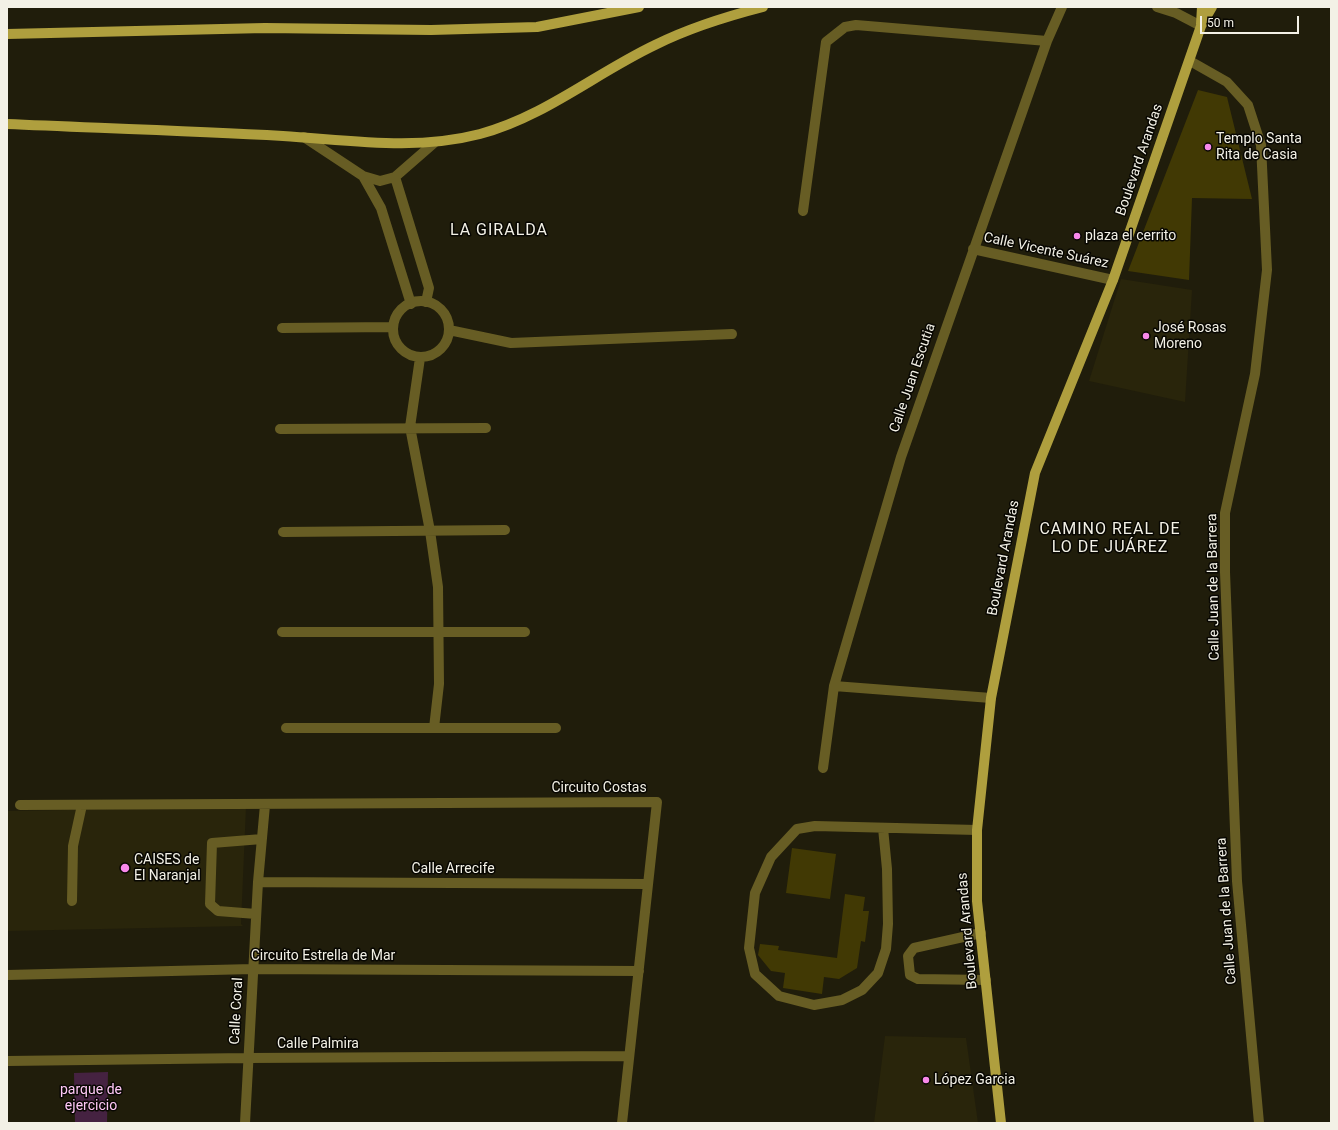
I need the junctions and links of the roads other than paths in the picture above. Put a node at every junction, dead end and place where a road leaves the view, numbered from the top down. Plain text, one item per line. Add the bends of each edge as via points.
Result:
1 (639, 7) edge
2 (763, 7) edge
3 (1062, 7) edge
4 (1157, 7) edge
5 (1202, 7) edge
6 (1212, 7) edge
7 (1201, 26) junction
8 (7, 34) edge
9 (1047, 40) junction
10 (1190, 61) junction
11 (7, 124) edge
12 (304, 137) junction
13 (434, 143) junction
14 (364, 176) junction
15 (395, 177) junction
16 (803, 211) dead end
17 (973, 249) junction
18 (1113, 280) junction
19 (426, 302) junction
20 (411, 304) junction
21 (393, 327) junction
22 (282, 328) dead end
23 (449, 330) junction
24 (732, 334) dead end
25 (420, 358) junction
26 (410, 427) junction
27 (280, 428) dead end
28 (486, 428) dead end
29 (505, 530) dead end
30 (430, 531) junction
31 (283, 532) dead end
32 (282, 632) dead end
33 (439, 632) junction
34 (525, 632) dead end
35 (834, 686) junction
36 (991, 698) junction
37 (286, 728) dead end
38 (434, 728) junction
39 (556, 728) dead end
40 (824, 768) dead end
41 (20, 805) dead end
42 (82, 805) junction
43 (266, 805) junction
44 (883, 828) junction
45 (977, 830) junction
46 (262, 839) junction
47 (258, 882) junction
48 (648, 884) junction
49 (72, 901) dead end
50 (256, 914) junction
51 (981, 933) junction
52 (253, 969) junction
53 (639, 971) junction
54 (7, 975) edge
55 (986, 980) junction
56 (629, 1056) junction
57 (248, 1058) junction
58 (7, 1062) edge
59 (245, 1123) edge
60 (622, 1123) edge
61 (1001, 1123) edge
62 (1259, 1123) edge

1 - 8 main road via 537,27 431,30 265,28
2 - 13 main road via 656,44 509,125
3 - 9 street, Calle Juan Escutia
4 - 7 street via 1176,12
5 - 7 main road, Boulevard Arandas
6 - 7 main road, Boulevard Arandas
7 - 10 main road, Boulevard Arandas
9 - 16 street via 856,25 845,27 826,42
9 - 17 street, Calle Juan Escutia
10 - 18 main road, Boulevard Arandas
10 - 62 street, Calle Juan de la Barrera via 1227,82 1248,105 1261,145 1267,270 1255,374 1225,513 1237,881
11 - 12 main road
12 - 13 main road via 385,143
12 - 14 street
13 - 15 street
14 - 15 street via 380,181
14 - 20 street via 380,208
15 - 19 street via 429,288
17 - 18 street, Calle Vicente Suárez
17 - 35 street, Calle Juan Escutia via 901,457
18 - 36 main road, Boulevard Arandas via 1035,473
19 - 20 street
19 - 23 street via 438,307 447,317
20 - 21 street via 402,308
21 - 22 street
21 - 25 street via 395,339 401,349
23 - 24 street via 511,343
23 - 25 street via 446,343 437,353
25 - 26 street
26 - 27 street
26 - 28 street
26 - 30 street
29 - 30 street
30 - 31 street
30 - 33 street via 438,587
32 - 33 street
33 - 34 street
33 - 38 street via 439,684
35 - 36 street
35 - 40 street, Calle Juan Escutia
36 - 45 main road, Boulevard Arandas
37 - 38 street
38 - 39 street
41 - 42 street
42 - 43 street
42 - 49 street via 73,846
43 - 46 street, Calle Coral
43 - 48 street, Circuito Costas via 657,802
44 - 44 street via 815,826 797,829 771,857 755,893 750,948 755,974 779,996 814,1005 842,1000 862,990 878,973 886,949 888,924
44 - 45 street
45 - 51 main road, Boulevard Arandas via 977,901
46 - 47 street, Calle Coral
46 - 50 street via 212,843 210,904 218,911
47 - 48 street, Calle Arrecife
47 - 50 street, Calle Coral
48 - 53 street, Circuito Costas
50 - 52 street, Calle Coral
51 - 55 main road, Boulevard Arandas
51 - 55 street via 914,948 908,956 908,962 910,975 918,979
52 - 53 street, Circuito Estrella de Mar
52 - 54 street, Circuito Estrella de Mar
52 - 57 street, Calle Coral
53 - 56 street, Circuito Costas
55 - 61 main road, Boulevard Arandas
56 - 57 street, Calle Palmira
56 - 60 street, Circuito Costas
57 - 58 street, Calle Palmira
57 - 59 street, Calle Coral

